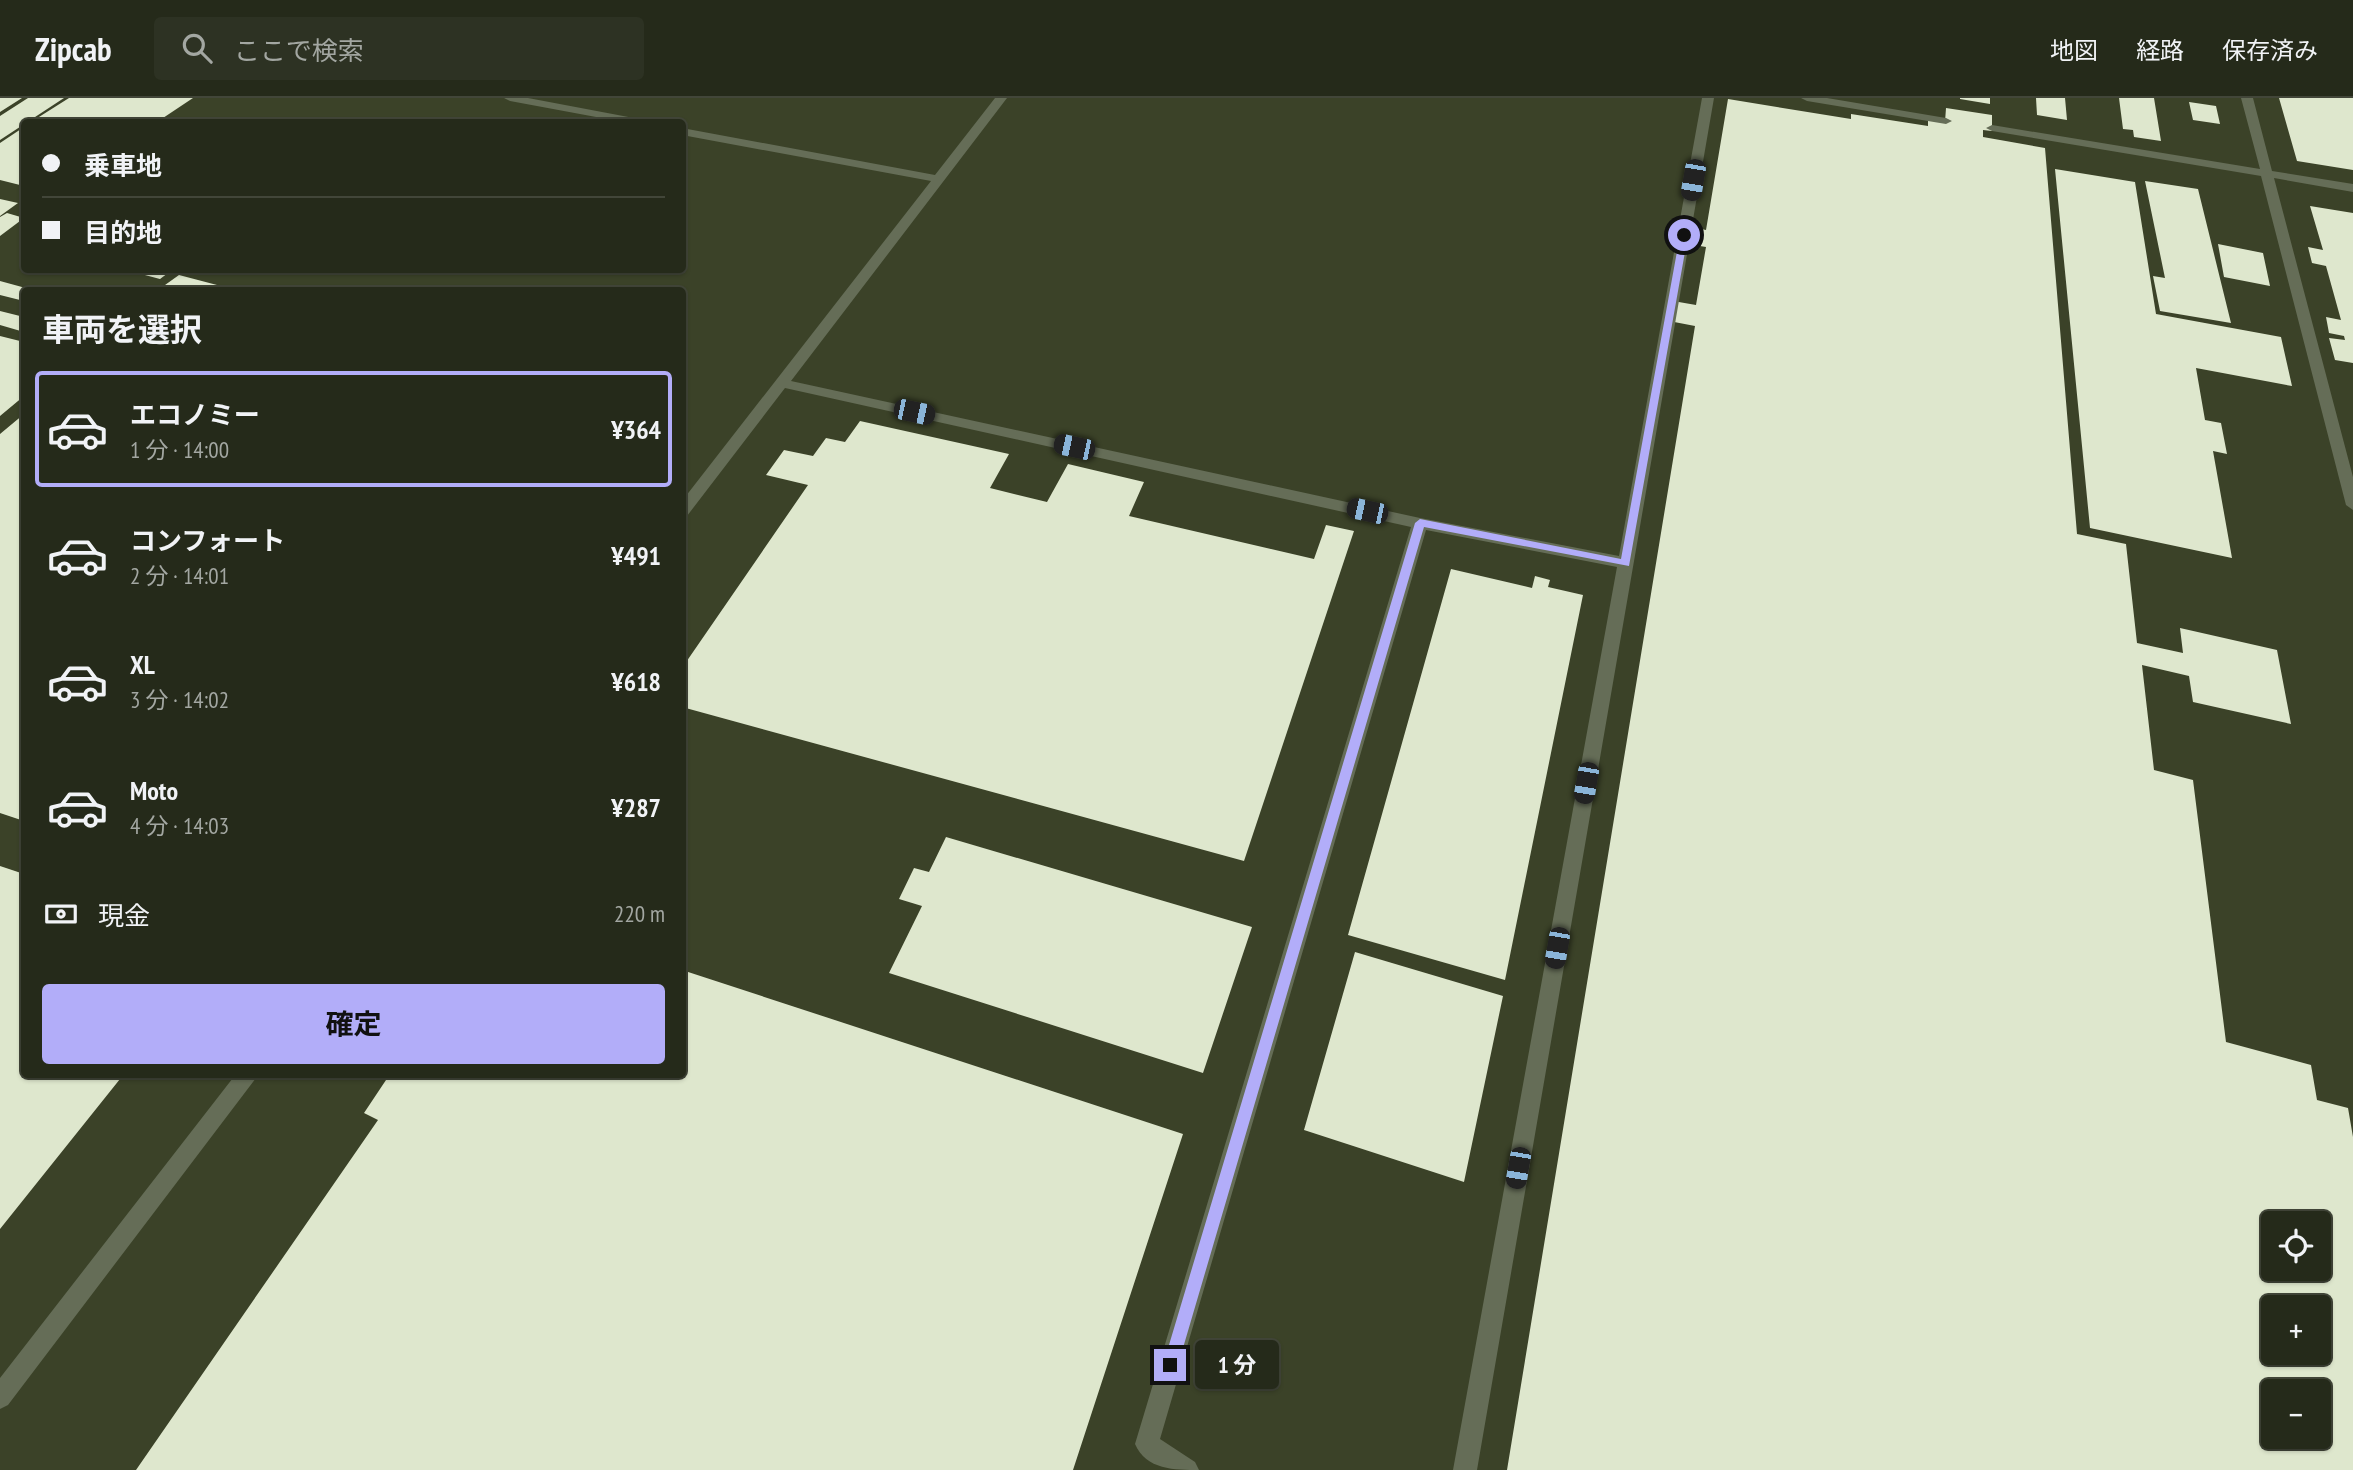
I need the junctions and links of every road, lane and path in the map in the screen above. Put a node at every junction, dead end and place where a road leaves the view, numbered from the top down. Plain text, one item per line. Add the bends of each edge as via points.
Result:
1 (510, 98) edge
2 (1001, 98) edge
3 (1708, 98) edge
4 (1807, 98) edge
5 (2247, 98) edge
6 (623, 119) edge
7 (1946, 121) dead end
8 (1992, 128) dead end
9 (686, 132) edge
10 (2266, 173) junction
11 (938, 179) junction
12 (2353, 188) edge
13 (781, 383) junction
14 (2353, 505) edge
15 (686, 507) edge
16 (1420, 523) junction
17 (1625, 563) junction
18 (245, 1078) edge
19 (0, 1397) edge
20 (1187, 1470) edge
21 (1465, 1470) edge

1 - 6 lane
2 - 11 lane
3 - 17 lane
4 - 7 lane
5 - 10 lane
8 - 10 lane
9 - 11 lane
10 - 12 lane
10 - 14 lane
11 - 13 lane
13 - 15 lane
13 - 16 lane
16 - 17 lane
16 - 20 lane via 1147,1444
17 - 21 lane
18 - 19 lane

